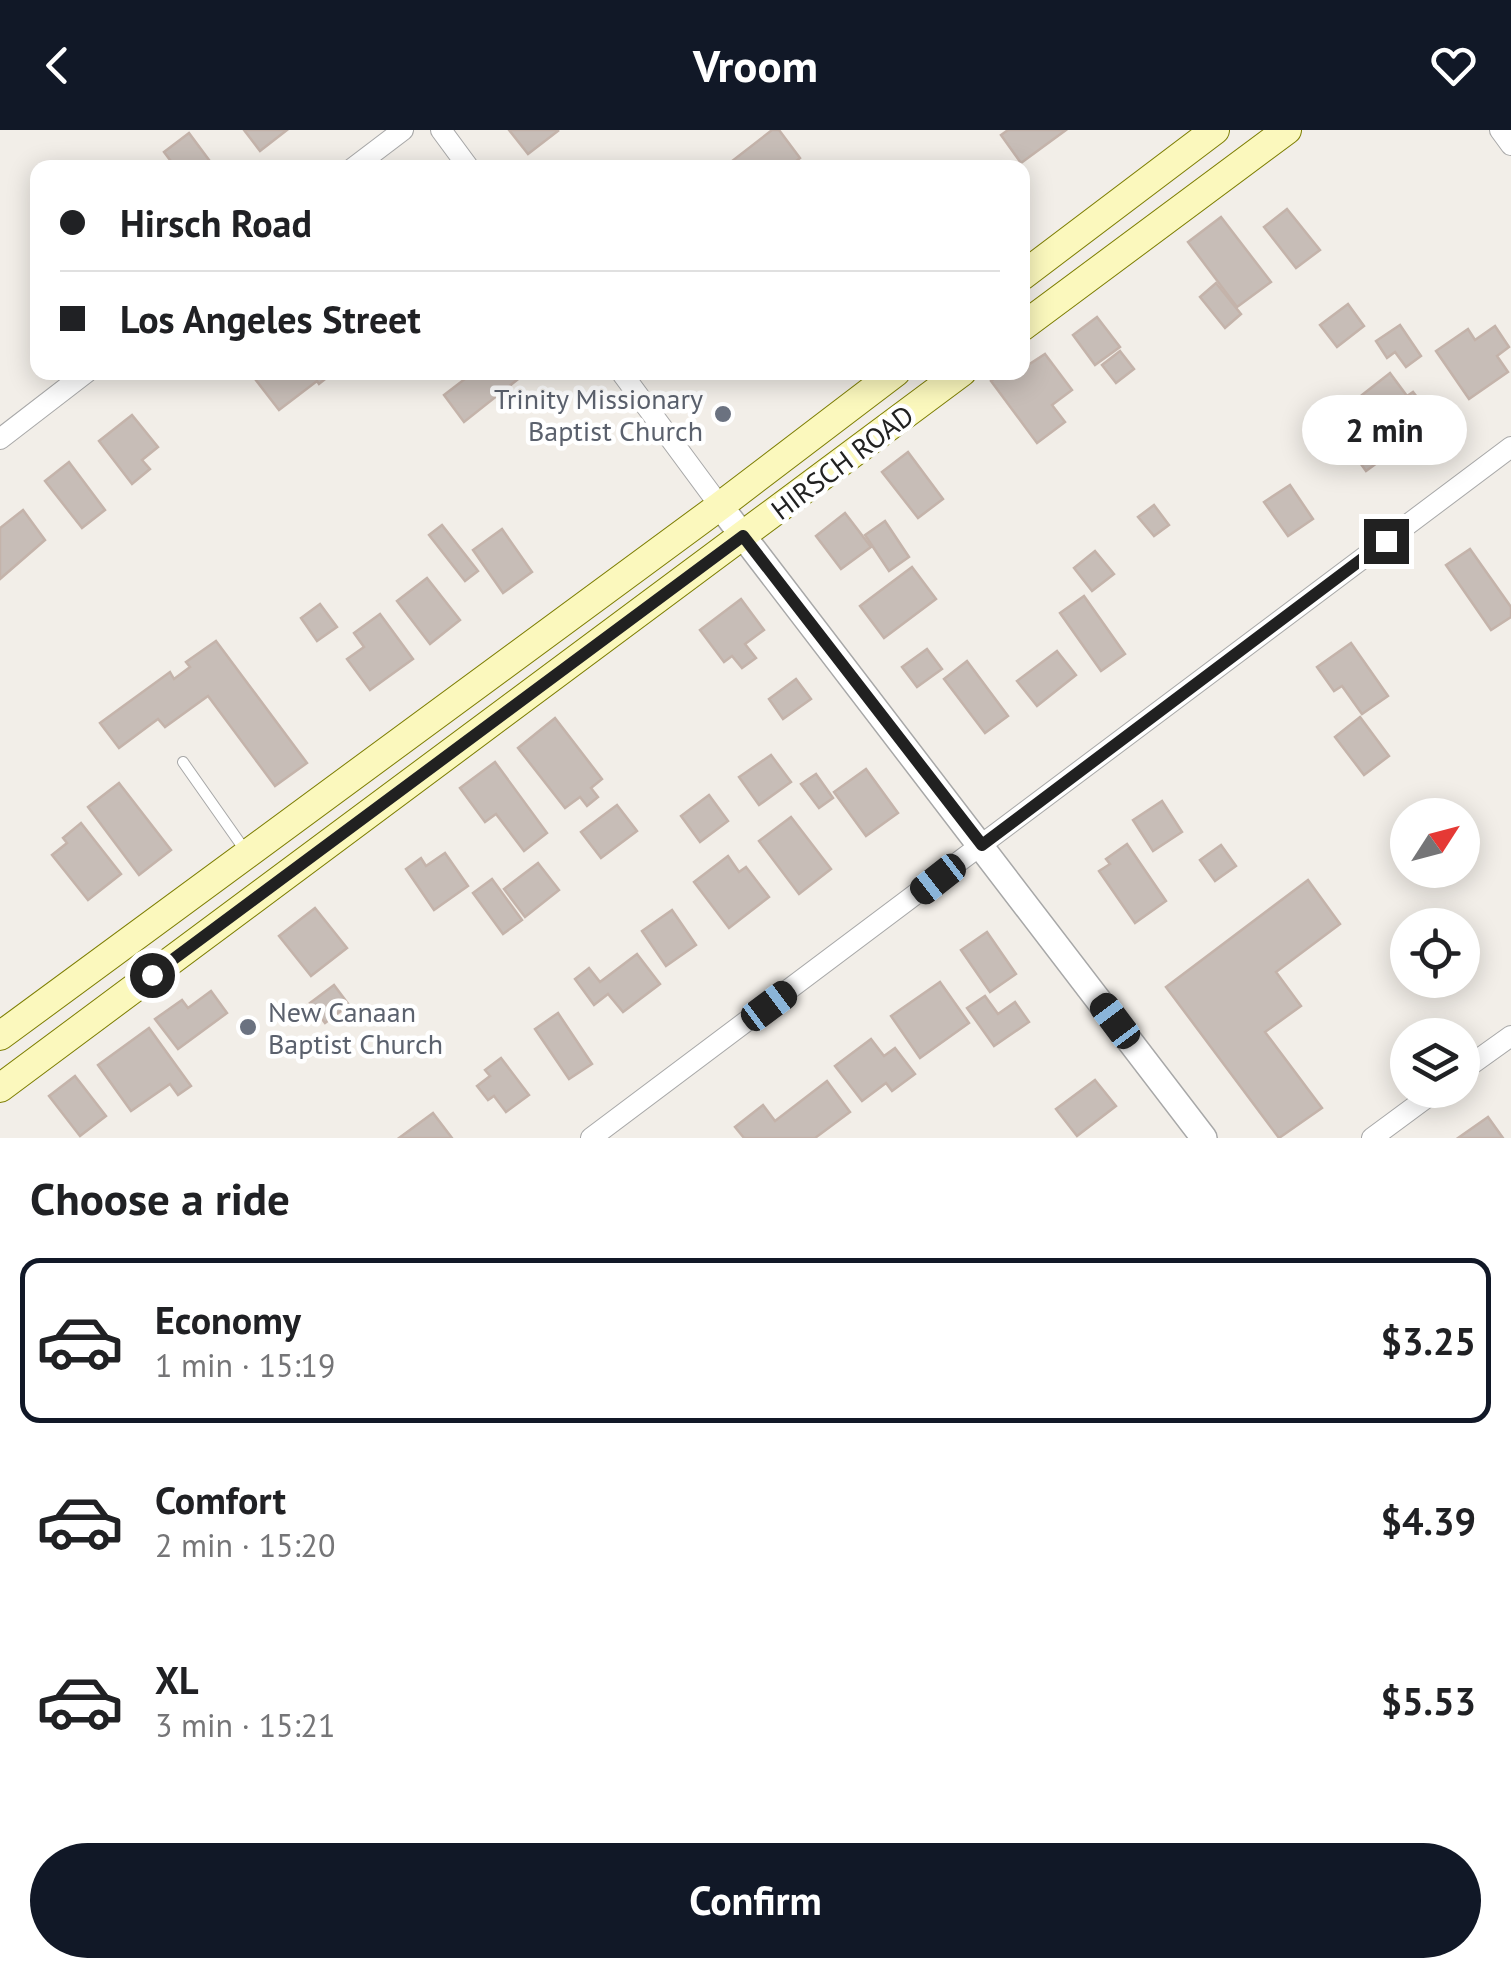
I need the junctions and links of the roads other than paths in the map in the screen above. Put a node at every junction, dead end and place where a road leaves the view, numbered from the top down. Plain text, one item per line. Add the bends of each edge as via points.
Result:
1 (403, 130) edge
2 (441, 130) edge
3 (1216, 130) edge
4 (1286, 130) edge
5 (1500, 130) edge
6 (1511, 145) edge
7 (364, 160) edge
8 (463, 160) edge
9 (1030, 270) edge
10 (1030, 321) edge
11 (77, 380) edge
12 (627, 380) edge
13 (885, 380) edge
14 (951, 380) edge
15 (0, 439) edge
16 (1511, 448) edge
17 (720, 506) junction
18 (743, 536) junction
19 (183, 762) dead end
20 (982, 845) junction
21 (247, 854) junction
22 (128, 942) junction
23 (152, 975) junction
24 (0, 1036) edge
25 (1511, 1036) edge
26 (1480, 1059) edge
27 (0, 1088) edge
28 (1413, 1108) edge
29 (591, 1138) edge
30 (1204, 1138) edge
31 (1372, 1138) edge

1 - 7 street
2 - 8 street
3 - 9 main road
4 - 10 main road
5 - 6 street
11 - 15 street
12 - 17 street
13 - 17 main road, HIRSCH ROAD
14 - 18 main road, HIRSCH ROAD
16 - 20 street
17 - 18 street
17 - 21 main road, HIRSCH ROAD
18 - 20 street
18 - 23 main road, HIRSCH ROAD
19 - 21 lane
20 - 29 street
20 - 30 street
21 - 22 main road, HIRSCH ROAD
22 - 23 main road
22 - 24 main road, HIRSCH ROAD
23 - 27 main road, HIRSCH ROAD
25 - 26 street
28 - 31 street

